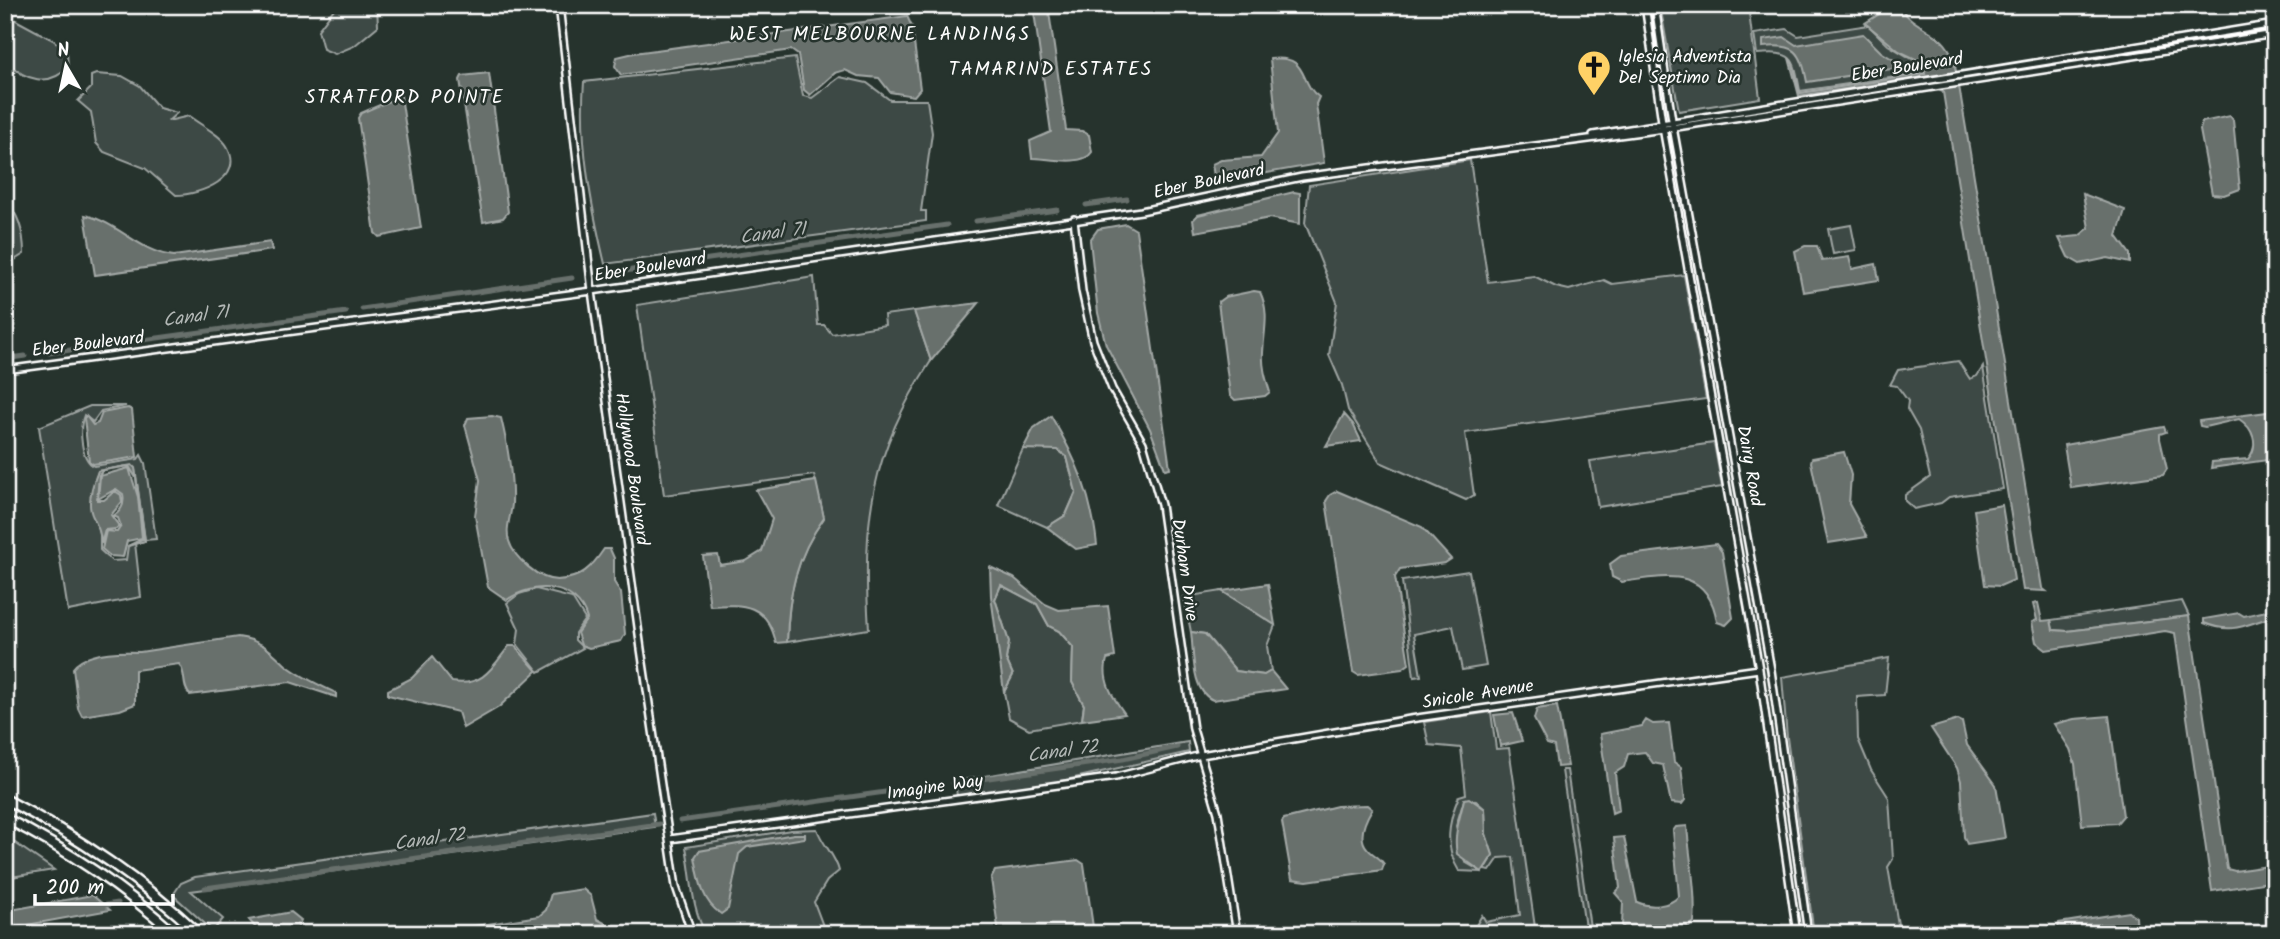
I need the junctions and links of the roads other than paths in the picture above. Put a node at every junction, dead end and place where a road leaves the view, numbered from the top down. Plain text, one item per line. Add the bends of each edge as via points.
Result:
1 (559, 5) edge
2 (1645, 5) edge
3 (1655, 5) edge
4 (2275, 24) edge
5 (2275, 34) edge
6 (1672, 124) junction
7 (1663, 125) junction
8 (1074, 219) junction
9 (592, 291) junction
10 (5, 370) edge
11 (1722, 397) junction
12 (1712, 399) junction
13 (1747, 537) junction
14 (1737, 538) junction
15 (1759, 669) junction
16 (1201, 755) junction
17 (5, 799) edge
18 (5, 818) edge
19 (670, 839) junction
20 (175, 934) edge
21 (199, 934) edge
22 (692, 934) edge
23 (1237, 934) edge
24 (1797, 934) edge
25 (1808, 934) edge

1 - 9 street, Hollywood Boulevard
2 - 7 street, Dairy Road
3 - 6 street, Dairy Road
4 - 6 street, Eber Boulevard
5 - 6 street, Eber Boulevard
6 - 7 street, Eber Boulevard
6 - 11 street, Dairy Road
7 - 8 street, Eber Boulevard via 1302,177 1141,211
7 - 12 street, Dairy Road
8 - 9 street, Eber Boulevard
8 - 16 street, Durham Drive via 1093,341 1153,471 1193,729
9 - 10 street, Eber Boulevard
9 - 19 street, Hollywood Boulevard
11 - 12 street
11 - 13 street, Dairy Road
12 - 14 street, Dairy Road
13 - 14 street
13 - 25 street, Dairy Road via 1771,670
14 - 15 street, Dairy Road
15 - 16 street, Snicole Avenue via 1485,707
15 - 24 street, Dairy Road
16 - 19 street, Imagine Way via 1116,777
16 - 23 street, Durham Drive via 1218,813
17 - 21 highway via 140,882
18 - 20 highway via 75,858
19 - 22 street, Hollywood Boulevard via 676,887

